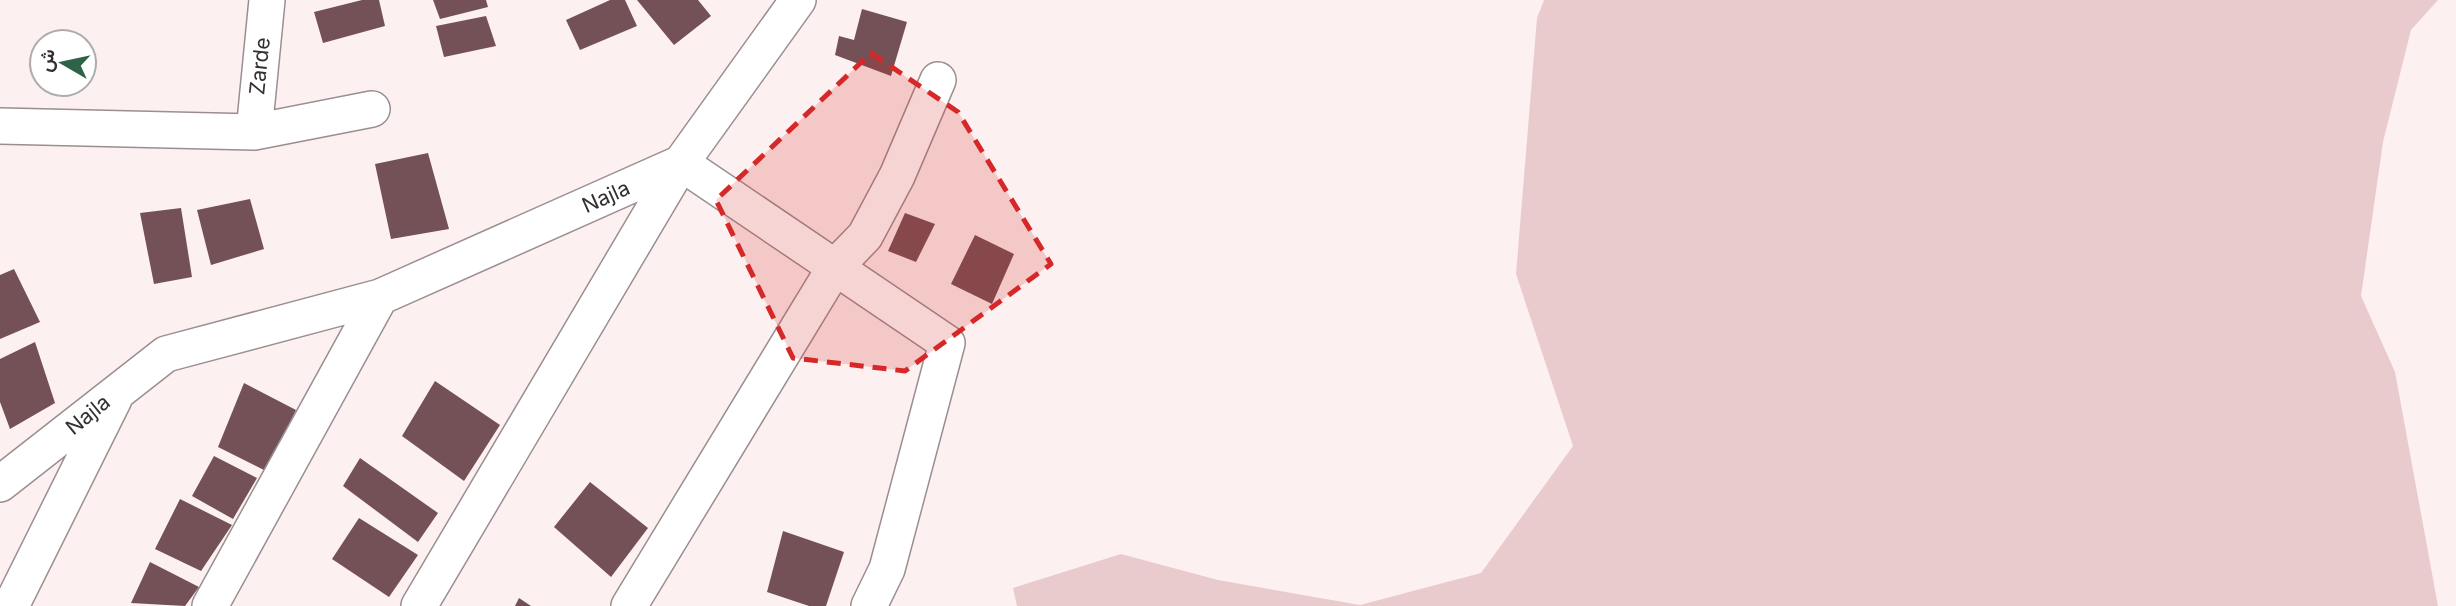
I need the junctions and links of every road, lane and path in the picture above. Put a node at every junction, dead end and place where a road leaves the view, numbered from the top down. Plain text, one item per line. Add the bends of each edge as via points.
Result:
1 (267, 0) edge
2 (798, 0) edge
3 (938, 80) dead end
4 (372, 109) dead end
5 (0, 127) edge
6 (254, 132) junction
7 (681, 163) junction
8 (835, 267) junction
9 (380, 297) junction
10 (118, 391) junction
11 (0, 484) edge
12 (11, 606) edge
13 (210, 606) edge
14 (419, 606) edge
15 (629, 606) edge
16 (869, 606) edge

1 - 6 street, Zarde
2 - 7 street
3 - 8 street via 897,176 865,236
4 - 6 street
5 - 6 street
7 - 8 street
7 - 9 street, Najla
7 - 14 street
8 - 15 street
8 - 16 street via 947,343 887,569
9 - 10 street, Najla via 166,354
9 - 13 street
10 - 11 street, Najla
10 - 12 street

